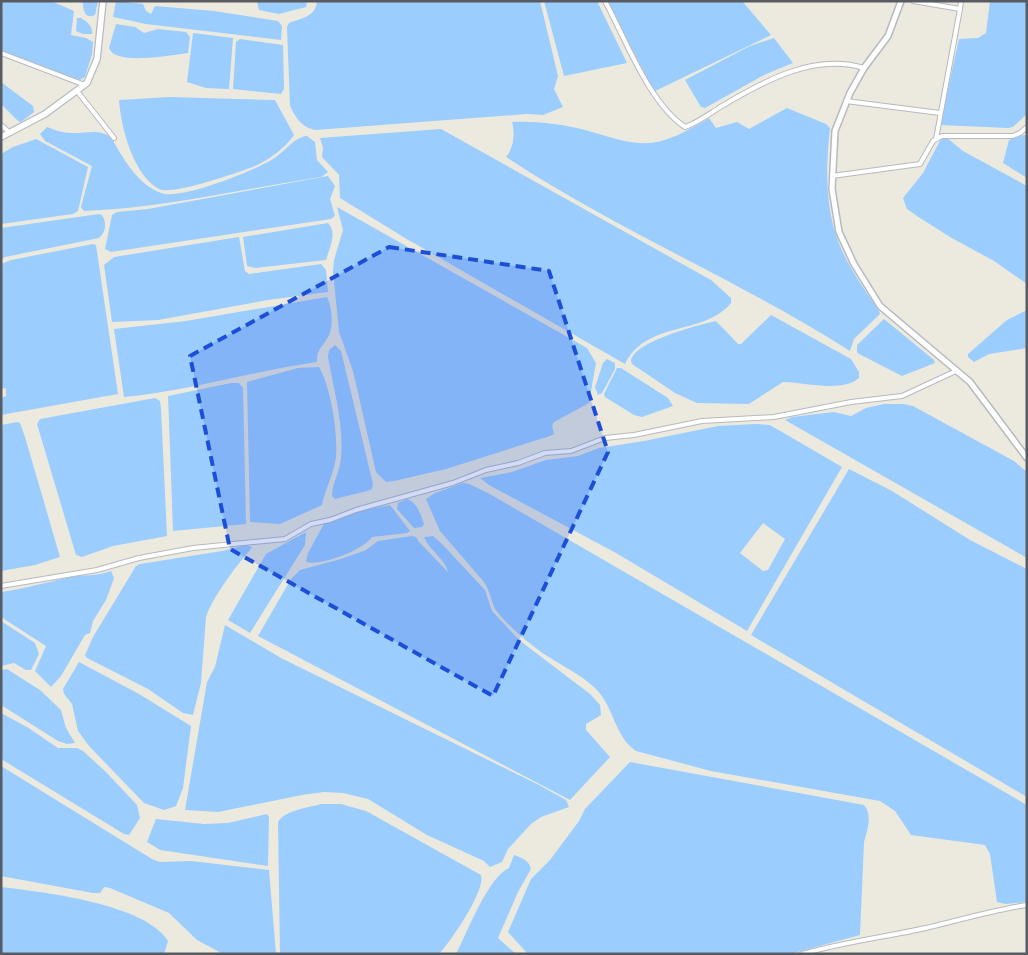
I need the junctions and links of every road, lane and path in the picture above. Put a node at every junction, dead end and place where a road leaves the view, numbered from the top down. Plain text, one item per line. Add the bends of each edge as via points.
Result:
1 (103, 1) edge
2 (605, 1) edge
3 (902, 1) edge
4 (913, 1) edge
5 (961, 1) edge
6 (960, 10) junction
7 (1, 53) edge
8 (864, 68) junction
9 (85, 85) junction
10 (78, 91) junction
11 (846, 101) junction
12 (940, 113) junction
13 (1, 124) edge
14 (1027, 127) edge
15 (10, 133) junction
16 (1, 137) edge
17 (114, 138) dead end
18 (936, 139) junction
19 (832, 176) junction
20 (956, 371) junction
21 (1027, 458) edge
22 (1, 586) edge
23 (1027, 905) edge
24 (802, 954) edge

1 - 9 main road via 96,59
2 - 8 street via 654,96 685,127 777,76 814,65 838,63
3 - 8 street via 888,36
4 - 6 street
5 - 6 street
6 - 12 street
7 - 9 street
8 - 11 street
9 - 10 main road
10 - 15 main road
10 - 17 street
11 - 12 street
11 - 19 street via 833,142
12 - 18 street
13 - 15 street
14 - 18 street via 1013,136 942,136
15 - 16 main road
18 - 19 street via 920,164
19 - 20 street via 833,201 843,243 876,299 893,318
20 - 21 street via 979,392
20 - 22 street via 902,396 774,417 702,421 605,438 571,450 545,453 311,524 284,539 192,548 97,570
23 - 24 street

